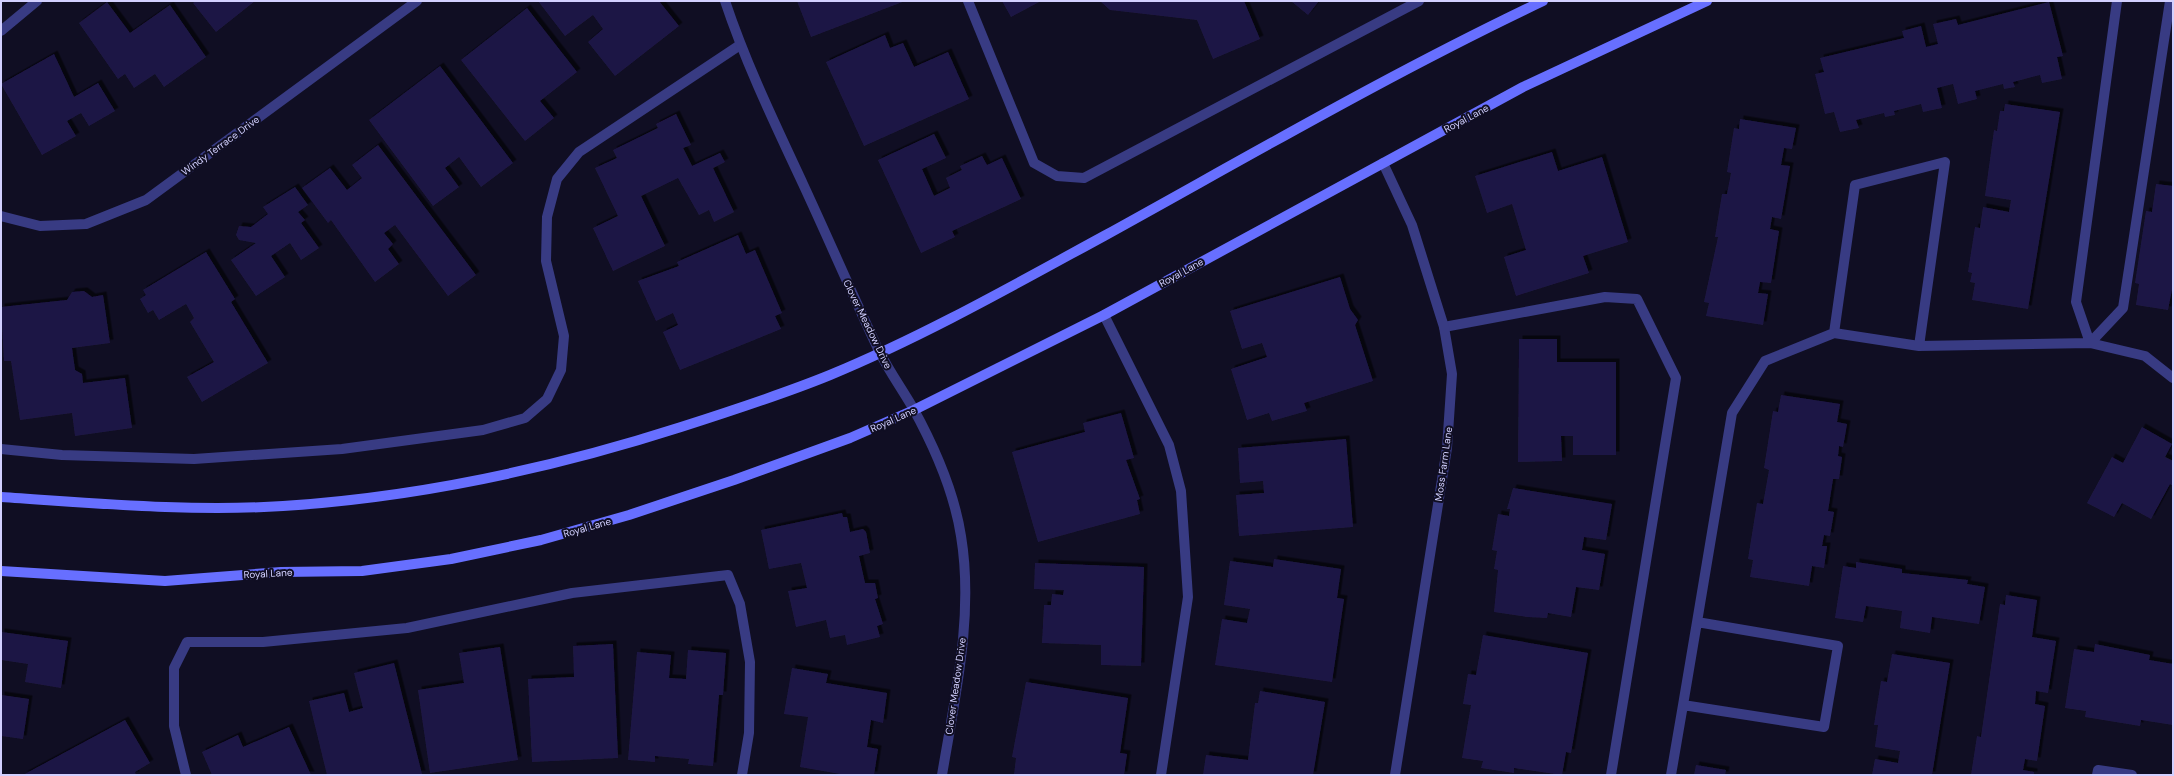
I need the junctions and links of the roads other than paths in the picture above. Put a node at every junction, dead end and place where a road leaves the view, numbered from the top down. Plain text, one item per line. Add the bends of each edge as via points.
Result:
1 (37, 1) edge
2 (417, 1) edge
3 (725, 1) edge
4 (968, 1) edge
5 (1419, 1) edge
6 (1543, 1) edge
7 (1707, 1) edge
8 (2117, 1) edge
9 (2170, 1) edge
10 (1, 31) edge
11 (740, 45) junction
12 (1382, 162) junction
13 (1, 216) edge
14 (1104, 314) junction
15 (1444, 327) junction
16 (1834, 333) junction
17 (2090, 344) junction
18 (1919, 346) junction
19 (880, 352) junction
20 (2173, 378) edge
21 (914, 410) junction
22 (1, 449) edge
23 (1, 497) edge
24 (1, 571) edge
25 (1697, 622) junction
26 (1683, 705) junction
27 (186, 775) edge
28 (742, 775) edge
29 (942, 775) edge
30 (1161, 775) edge
31 (1395, 775) edge
32 (1611, 775) edge
33 (1672, 775) edge
34 (2097, 775) edge
35 (2132, 775) edge

1 - 10 street
2 - 13 street, Windy Terrace Drive via 146,200 86,224 40,226
3 - 11 street, Clover Meadow Drive
4 - 5 street via 1034,163 1057,176 1084,178
6 - 19 main road via 1352,99 1017,283
7 - 12 main road, Royal Lane via 1523,87
8 - 17 street via 2076,302
9 - 17 street via 2123,308
11 - 19 street, Clover Meadow Drive
11 - 22 street via 579,152 557,179 547,217 546,261 564,336 560,370 547,399 525,418 483,430 342,449 194,459 62,455
12 - 14 main road, Royal Lane
12 - 15 street, Moss Farm Lane via 1412,225
14 - 21 main road, Royal Lane
14 - 30 street via 1169,445 1181,491 1188,598
15 - 31 street, Moss Farm Lane via 1452,374 1447,448
15 - 32 street via 1605,297 1637,299 1676,378
16 - 18 street
16 - 18 street via 1855,185 1945,162
16 - 25 street via 1765,361 1732,413
17 - 18 street
17 - 20 street via 2145,356
19 - 21 street, Clover Meadow Drive
19 - 23 main road via 832,374 756,403 609,450 513,474 432,490 283,506 157,507
21 - 24 main road, Royal Lane via 850,438 629,515 541,540 451,559 362,571 281,572 165,581
21 - 29 street, Clover Meadow Drive via 935,453 955,505 962,538 966,587 962,652
25 - 26 street
25 - 26 street via 1838,646 1824,727
26 - 33 street
27 - 28 street via 174,726 174,668 187,642 264,642 407,628 572,593 728,575 740,604 750,662 749,733
34 - 35 street via 2098,770

